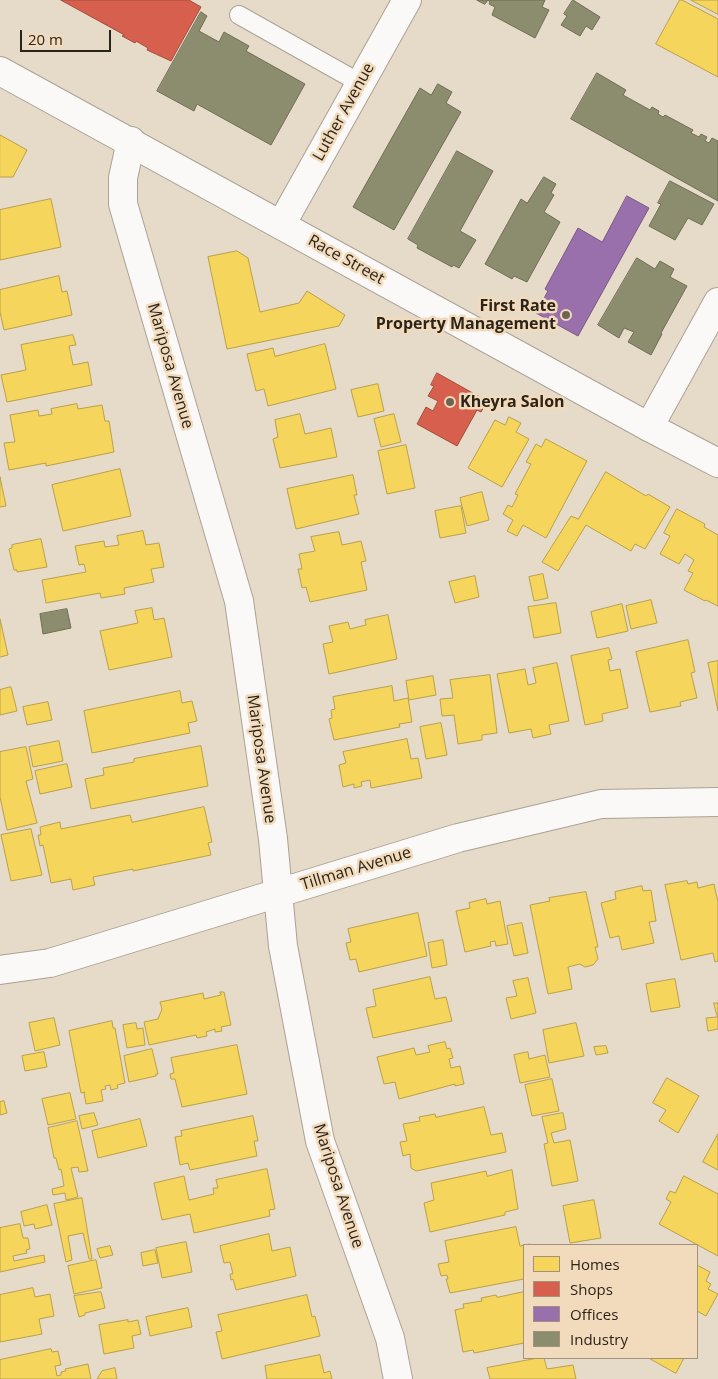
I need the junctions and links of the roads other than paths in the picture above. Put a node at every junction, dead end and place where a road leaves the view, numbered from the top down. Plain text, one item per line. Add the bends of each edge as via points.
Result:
1 (407, 0) edge
2 (239, 15) dead end
3 (0, 71) edge
4 (360, 83) junction
5 (131, 141) junction
6 (280, 225) junction
7 (718, 302) edge
8 (649, 427) junction
9 (718, 463) edge
10 (718, 802) edge
11 (278, 893) junction
12 (0, 970) edge
13 (398, 1379) edge

1 - 4 street, Luther Avenue
2 - 4 lane
3 - 5 street, Race Street
4 - 6 street, Luther Avenue
5 - 6 street, Race Street
5 - 11 street, Mariposa Avenue via 123,204 240,601
6 - 8 street, Race Street
7 - 8 street
8 - 9 street, Race Street
10 - 11 street, Tillman Avenue via 601,804 458,838
11 - 12 street, Tillman Avenue via 50,963
11 - 13 street, Mariposa Avenue via 283,946 320,1141 390,1338

